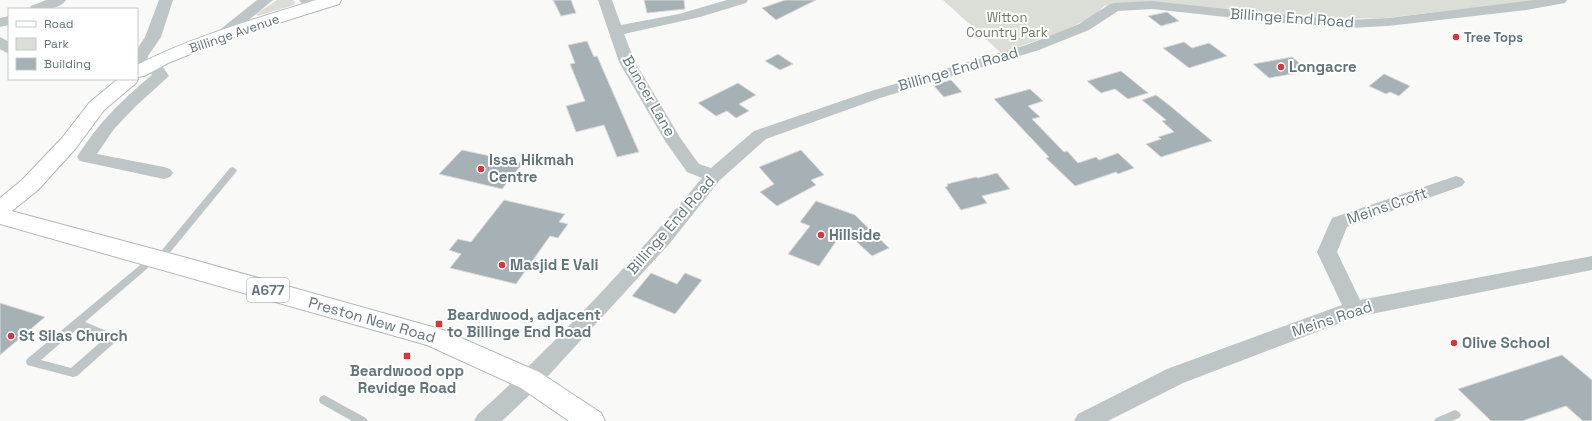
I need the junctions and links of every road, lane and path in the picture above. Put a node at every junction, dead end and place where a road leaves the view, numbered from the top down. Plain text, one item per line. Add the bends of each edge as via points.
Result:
1 (59, 0) edge
2 (166, 0) edge
3 (266, 0) edge
4 (333, 0) edge
5 (604, 0) edge
6 (742, 0) edge
7 (1560, 0) edge
8 (311, 3) edge
9 (725, 4) edge
10 (39, 8) edge
11 (614, 31) junction
12 (222, 36) junction
13 (0, 42) edge
14 (8, 48) edge
15 (138, 63) edge
16 (153, 64) junction
17 (138, 72) edge
18 (128, 80) edge
19 (233, 170) dead end
20 (164, 173) dead end
21 (714, 176) junction
22 (1456, 182) dead end
23 (0, 209) edge
24 (0, 216) edge
25 (157, 259) junction
26 (1592, 263) edge
27 (1354, 309) junction
28 (76, 323) junction
29 (530, 380) junction
30 (324, 400) dead end
31 (1454, 415) dead end
32 (1089, 420) edge
33 (362, 421) edge
34 (486, 421) edge
35 (591, 421) edge
36 (1440, 421) edge

1 - 10 street
2 - 15 street via 153,37
3 - 12 street
4 - 8 main road, Billinge Avenue
5 - 11 street, Buncer Lane
6 - 9 street
7 - 21 street, Billinge End Road via 1388,22 1349,24 1152,5 1115,7 1084,27 1029,49 874,95 760,135
8 - 12 main road, Billinge Avenue
9 - 11 street via 668,21
11 - 21 street, Buncer Lane via 627,62 674,141 693,168
12 - 16 main road, Billinge Avenue
13 - 14 street
16 - 17 main road, Billinge Avenue
16 - 20 street via 161,76 108,125 86,157
18 - 23 main road, Billinge Avenue via 97,106 69,143 30,185
19 - 25 lane
21 - 29 street, Billinge End Road via 663,238
22 - 27 street, Meins Croft via 1339,223 1327,252
24 - 25 main road, Preston New Road / A677
25 - 28 lane
25 - 29 main road, Preston New Road / A677 via 434,337
26 - 27 street, Meins Road
27 - 32 street, Meins Road via 1175,376
28 - 28 lane via 110,337 109,341 73,373 31,362
29 - 34 street, Billinge End Road
29 - 35 main road, Preston New Road / A677
30 - 33 lane
31 - 36 lane

